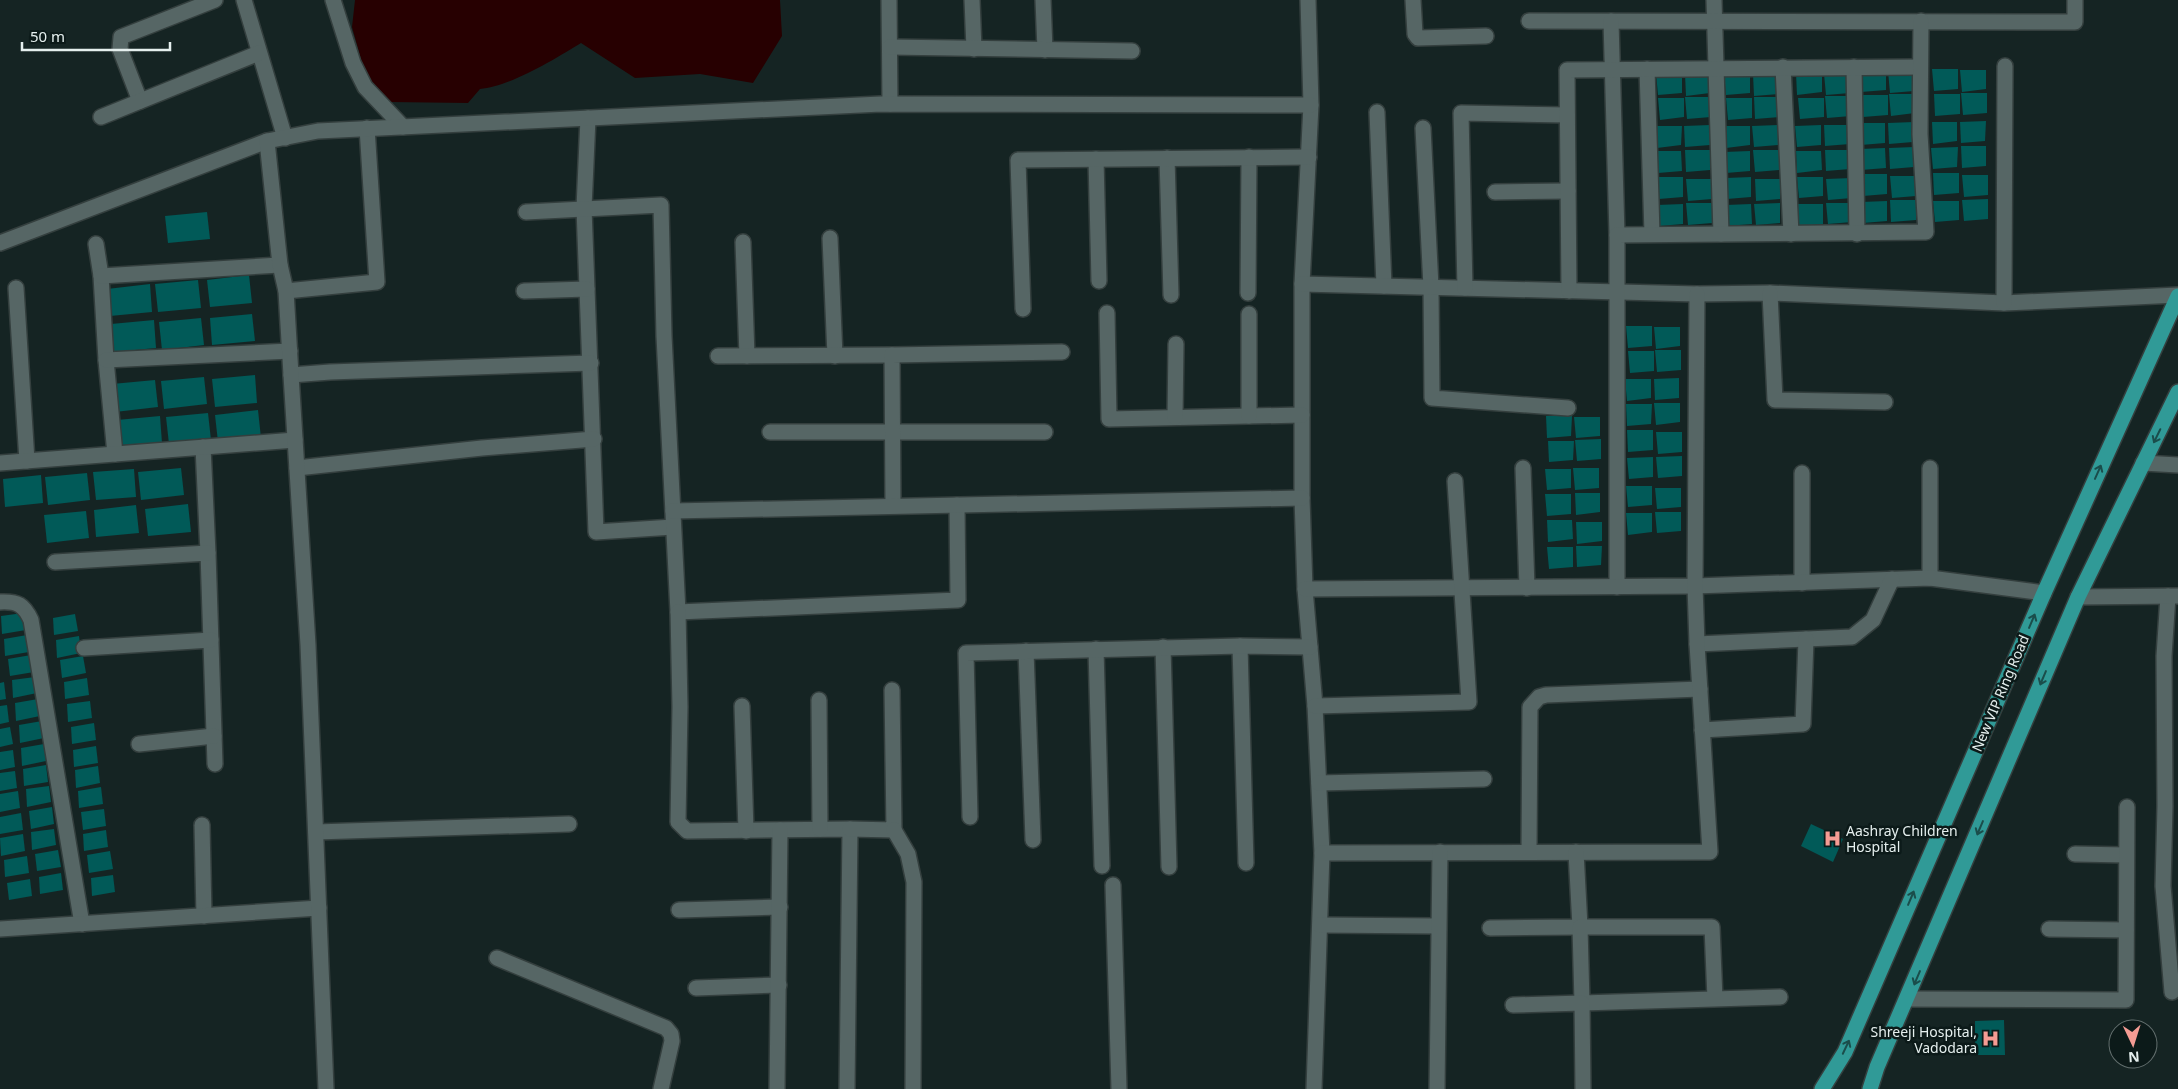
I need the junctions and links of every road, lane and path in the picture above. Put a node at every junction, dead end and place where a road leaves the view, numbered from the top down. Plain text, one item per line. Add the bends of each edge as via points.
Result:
1 (214, 0) edge
2 (244, 0) edge
3 (333, 0) edge
4 (889, 0) edge
5 (972, 0) edge
6 (1043, 0) edge
7 (1308, 0) edge
8 (1413, 0) edge
9 (1714, 0) edge
10 (2075, 0) edge
11 (1529, 21) dead end
12 (1611, 21) junction
13 (1715, 21) junction
14 (1920, 21) junction
15 (1486, 36) dead end
16 (890, 47) junction
17 (974, 49) junction
18 (1044, 50) junction
19 (1132, 51) dead end
20 (259, 53) junction
21 (2005, 66) dead end
22 (1716, 67) junction
23 (1783, 67) junction
24 (1854, 67) junction
25 (1920, 67) junction
26 (1647, 69) junction
27 (1612, 70) junction
28 (140, 101) junction
29 (890, 104) junction
30 (1311, 105) junction
31 (1376, 112) dead end
32 (1568, 115) junction
33 (101, 116) dead end
34 (588, 118) junction
35 (403, 127) junction
36 (367, 128) junction
37 (1423, 128) dead end
38 (285, 138) junction
39 (267, 141) junction
40 (1248, 157) junction
41 (1309, 157) junction
42 (1167, 158) junction
43 (1096, 159) junction
44 (1568, 191) junction
45 (1495, 192) dead end
46 (584, 208) junction
47 (526, 212) dead end
48 (1652, 234) junction
49 (1721, 234) junction
50 (1790, 234) junction
51 (1857, 234) junction
52 (1617, 235) junction
53 (830, 238) dead end
54 (743, 242) dead end
55 (0, 244) edge
56 (96, 244) dead end
57 (280, 265) junction
58 (101, 276) junction
59 (1099, 281) dead end
60 (1302, 284) junction
61 (1384, 286) junction
62 (1431, 287) junction
63 (16, 288) dead end
64 (1465, 288) junction
65 (588, 289) junction
66 (286, 291) junction
67 (524, 291) dead end
68 (1568, 291) junction
69 (1617, 292) junction
70 (1770, 292) junction
71 (1248, 293) dead end
72 (1697, 294) junction
73 (1171, 295) dead end
74 (2178, 295) edge
75 (2004, 303) junction
76 (1023, 309) dead end
77 (1107, 313) dead end
78 (1249, 314) dead end
79 (1176, 344) dead end
80 (290, 351) junction
81 (1062, 352) dead end
82 (892, 355) junction
83 (718, 356) dead end
84 (747, 356) junction
85 (834, 356) junction
86 (106, 360) junction
87 (591, 363) junction
88 (291, 375) junction
89 (2178, 392) edge
90 (1884, 402) dead end
91 (1568, 408) dead end
92 (1302, 415) junction
93 (1249, 416) junction
94 (1175, 417) junction
95 (892, 431) junction
96 (770, 432) dead end
97 (1045, 432) dead end
98 (594, 439) junction
99 (295, 440) junction
100 (203, 448) junction
101 (115, 454) junction
102 (27, 461) junction
103 (0, 463) edge
104 (2143, 463) junction
105 (2178, 465) edge
106 (297, 468) junction
107 (1523, 468) dead end
108 (1930, 468) dead end
109 (1802, 473) dead end
110 (1455, 481) dead end
111 (1302, 498) junction
112 (893, 505) junction
113 (957, 505) junction
114 (673, 510) junction
115 (673, 527) junction
116 (208, 554) junction
117 (55, 562) dead end
118 (1930, 578) junction
119 (1892, 579) junction
120 (1802, 583) junction
121 (1695, 586) junction
122 (1617, 587) junction
123 (1462, 588) junction
124 (1527, 588) junction
125 (1305, 589) junction
126 (2044, 592) junction
127 (2173, 596) edge
128 (2078, 597) junction
129 (0, 602) edge
130 (678, 612) junction
131 (1806, 639) junction
132 (211, 640) junction
133 (1697, 644) junction
134 (1240, 646) junction
135 (1163, 647) junction
136 (1310, 647) junction
137 (84, 648) dead end
138 (1096, 649) junction
139 (1026, 651) junction
140 (1700, 689) junction
141 (892, 690) dead end
142 (819, 700) dead end
143 (742, 706) dead end
144 (1315, 706) junction
145 (1702, 730) junction
146 (214, 736) junction
147 (139, 744) dead end
148 (215, 764) dead end
149 (1484, 778) dead end
150 (1319, 783) junction
151 (2172, 805) edge
152 (2127, 807) dead end
153 (970, 817) dead end
154 (569, 824) dead end
155 (202, 825) dead end
156 (820, 829) junction
157 (850, 829) junction
158 (780, 830) junction
159 (894, 830) junction
160 (746, 831) junction
161 (316, 832) junction
162 (1033, 840) dead end
163 (1322, 852) junction
164 (1440, 852) junction
165 (1529, 852) junction
166 (1576, 852) junction
167 (2075, 854) dead end
168 (2126, 855) junction
169 (1246, 863) dead end
170 (1102, 866) dead end
171 (1169, 867) dead end
172 (1113, 885) dead end
173 (2171, 899) edge
174 (780, 907) junction
175 (319, 908) junction
176 (680, 910) dead end
177 (204, 916) junction
178 (82, 924) junction
179 (1320, 925) junction
180 (1437, 926) junction
181 (1580, 927) junction
182 (1490, 928) dead end
183 (0, 929) edge
184 (2049, 929) dead end
185 (2126, 930) junction
186 (497, 958) dead end
187 (779, 985) junction
188 (696, 988) dead end
189 (2172, 992) dead end
190 (1780, 997) dead end
191 (1715, 999) junction
192 (1908, 999) junction
193 (1582, 1003) junction
194 (1513, 1005) dead end
195 (326, 1089) edge
196 (661, 1089) edge
197 (777, 1089) edge
198 (847, 1089) edge
199 (913, 1089) edge
200 (1119, 1089) edge
201 (1314, 1089) edge
202 (1437, 1089) edge
203 (1583, 1089) edge
204 (1822, 1089) edge
205 (1870, 1089) edge

1 - 28 street via 121,38 120,49
2 - 20 street
3 - 35 street via 353,63 365,87
4 - 16 street
5 - 17 street
6 - 18 street
7 - 30 street
8 - 15 street via 1414,34 1418,38
9 - 13 street
10 - 14 street via 2075,22
11 - 12 street
12 - 13 street
12 - 27 street
13 - 14 street
13 - 22 street
14 - 25 street
16 - 17 street
16 - 29 street
17 - 18 street
18 - 19 street
20 - 28 street
20 - 38 street
21 - 75 street
22 - 23 street
22 - 26 street
22 - 49 street
23 - 24 street
23 - 50 street
24 - 25 street
24 - 51 street
25 - 51 street via 1926,232
26 - 27 street
26 - 48 street
27 - 32 street via 1567,70
27 - 52 street
28 - 33 street
29 - 30 street
29 - 34 street
30 - 41 street
31 - 61 street
32 - 44 street
32 - 64 street via 1461,113
34 - 35 street
34 - 46 street
35 - 36 street
36 - 38 street via 318,131
36 - 66 street via 377,282
37 - 62 street
38 - 39 street
39 - 55 street
39 - 57 street
40 - 41 street
40 - 42 street
40 - 71 street
41 - 60 street
42 - 43 street
42 - 73 street
43 - 59 street
43 - 76 street via 1018,160
44 - 45 street
44 - 68 street
46 - 47 street
46 - 65 street
46 - 114 street via 661,205
48 - 49 street
48 - 52 street
49 - 50 street
50 - 51 street
52 - 69 street
53 - 85 street
54 - 84 street
56 - 58 street
57 - 58 street
57 - 66 street
58 - 86 street
60 - 61 street
60 - 92 street
61 - 62 street
62 - 64 street
62 - 91 street via 1432,398
63 - 102 street
64 - 68 street
65 - 67 street
65 - 87 street
66 - 80 street
68 - 69 street
69 - 72 street
69 - 122 street
70 - 72 street
70 - 75 street
70 - 90 street via 1775,400
72 - 121 street
74 - 75 street
126 -> 74 main road, New VIP Ring Road
77 - 94 street via 1109,419
78 - 93 street
79 - 94 street
80 - 86 street
80 - 88 street
81 - 82 street
82 - 85 street
82 - 95 street
83 - 84 street
84 - 85 street
86 - 101 street
87 - 88 street
87 - 98 street
88 - 99 street
89 -> 104 main road
92 - 93 street
92 - 111 street
93 - 94 street
95 - 96 street
95 - 97 street
95 - 112 street
98 - 106 street
98 - 115 street via 596,532
99 - 100 street
99 - 106 street
100 - 101 street
100 - 116 street
101 - 102 street
102 - 103 street
104 - 105 street
104 - 128 main road
106 - 161 street
107 - 124 street
108 - 118 street
109 - 120 street
110 - 123 street
111 - 113 street
111 - 125 street
112 - 113 street
112 - 114 street
113 - 130 street via 958,600
114 - 115 street
115 - 130 street
116 - 117 street
116 - 132 street
118 - 119 street
118 - 126 street
119 - 120 street
119 - 131 street via 1873,620 1852,637
120 - 121 street
121 - 122 street
121 - 133 street
122 - 124 street
123 - 124 street
123 - 125 street
123 - 144 street via 1468,702
125 - 136 street
204 -> 126 main road, New VIP Ring Road via 1845,1052
127 - 128 street
127 - 151 street via 2164,656
128 -> 192 main road
129 - 178 street via 16,603 25,609 31,620
130 - 160 street via 678,822 687,831
131 - 133 street
131 - 145 street via 1803,724
132 - 137 street
132 - 146 street
133 - 140 street
134 - 135 street
134 - 136 street
134 - 169 street
135 - 138 street
135 - 171 street
136 - 144 street
138 - 139 street
138 - 170 street
139 - 153 street via 966,652
139 - 162 street
140 - 145 street
140 - 165 street via 1546,695 1534,701 1530,707
141 - 159 street
142 - 156 street
143 - 160 street
144 - 150 street
145 - 166 street via 1710,852
146 - 147 street
146 - 148 street
149 - 150 street
150 - 163 street
151 - 173 street
152 - 168 street
154 - 161 street
155 - 177 street
156 - 157 street
156 - 158 street
157 - 159 street
157 - 198 street
158 - 160 street
158 - 174 street
159 - 199 street via 908,854 914,882
161 - 175 street
163 - 164 street
163 - 179 street
164 - 165 street
164 - 180 street
165 - 166 street
166 - 181 street
167 - 168 street
168 - 185 street
172 - 200 street
173 - 189 street
174 - 176 street
174 - 187 street
175 - 177 street
175 - 195 street
177 - 178 street
178 - 183 street
179 - 180 street
179 - 201 street
180 - 202 street
181 - 182 street
181 - 191 street via 1712,927
181 - 193 street
184 - 185 street
185 - 192 street via 2126,1000
186 - 196 street via 666,1028 671,1034 672,1049
187 - 188 street
187 - 197 street
190 - 191 street
191 - 193 street
192 - 205 main road
193 - 194 street
193 - 203 street

